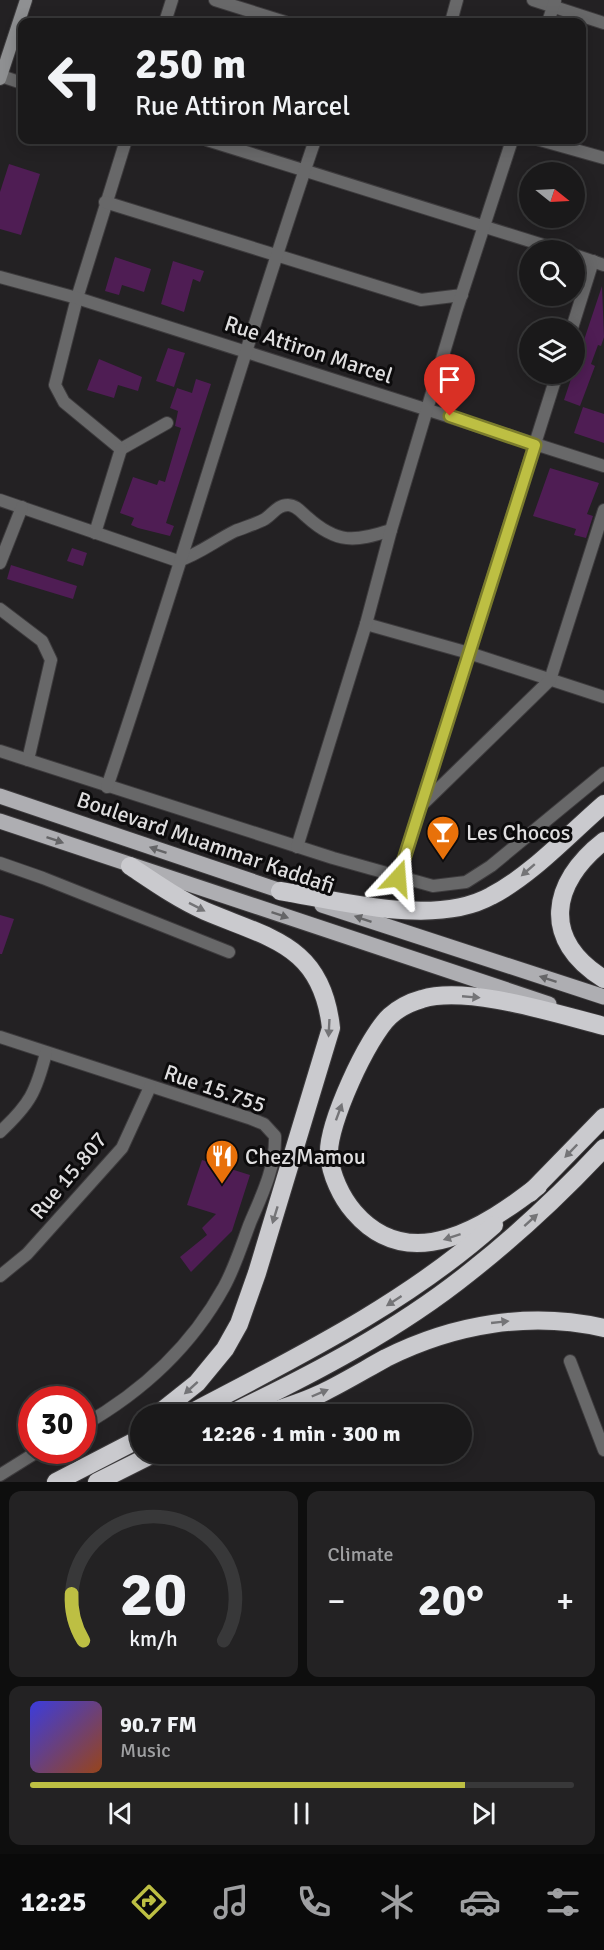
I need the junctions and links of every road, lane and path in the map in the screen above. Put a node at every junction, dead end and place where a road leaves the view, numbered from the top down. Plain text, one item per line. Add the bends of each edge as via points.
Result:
1 (26, 0) edge
2 (172, 0) edge
3 (215, 0) edge
4 (261, 0) edge
5 (457, 0) edge
6 (533, 0) edge
7 (554, 3) edge
8 (257, 13) junction
9 (20, 18) edge
10 (166, 18) edge
11 (273, 18) edge
12 (452, 18) edge
13 (549, 18) edge
14 (604, 23) edge
15 (18, 25) edge
16 (1, 78) edge
17 (18, 82) edge
18 (125, 144) edge
19 (220, 144) edge
20 (314, 144) edge
21 (511, 144) edge
22 (554, 144) edge
23 (604, 158) edge
24 (304, 170) junction
25 (105, 202) junction
26 (484, 227) junction
27 (526, 240) edge
28 (274, 255) junction
29 (598, 263) edge
30 (0, 277) edge
31 (462, 295) junction
32 (77, 298) junction
33 (576, 318) edge
34 (246, 351) junction
35 (554, 384) edge
36 (429, 409) junction
37 (166, 423) dead end
38 (535, 445) junction
39 (121, 449) junction
40 (604, 466) edge
41 (0, 500) edge
42 (22, 507) junction
43 (604, 510) edge
44 (391, 530) junction
45 (95, 533) junction
46 (178, 561) junction
47 (0, 563) edge
48 (0, 609) edge
49 (366, 624) junction
50 (469, 653) junction
51 (550, 680) junction
52 (604, 697) edge
53 (0, 751) edge
54 (28, 760) junction
55 (604, 773) edge
56 (107, 787) junction
57 (0, 796) edge
58 (423, 804) junction
59 (604, 804) edge
60 (0, 821) edge
61 (604, 841) edge
62 (297, 847) junction
63 (0, 863) edge
64 (130, 866) junction
65 (398, 878) junction
66 (280, 891) junction
67 (229, 952) dead end
68 (604, 979) edge
69 (604, 997) edge
70 (604, 1024) edge
71 (0, 1037) edge
72 (46, 1053) junction
73 (150, 1087) junction
74 (604, 1117) edge
75 (0, 1132) edge
76 (604, 1148) edge
77 (538, 1186) junction
78 (0, 1276) edge
79 (604, 1328) edge
80 (570, 1361) dead end
81 (171, 1404) edge
82 (207, 1404) edge
83 (249, 1404) edge
84 (292, 1404) edge
85 (96, 1418) edge
86 (130, 1438) edge
87 (130, 1443) edge
88 (117, 1449) junction
89 (604, 1450) edge
90 (18, 1464) edge
91 (133, 1464) edge
92 (137, 1464) edge
93 (121, 1470) junction
94 (0, 1475) edge
95 (56, 1482) edge
96 (97, 1482) edge

1 - 9 street
2 - 10 street
3 - 8 street
4 - 8 street
5 - 12 street
6 - 7 street
7 - 13 street
7 - 14 street
8 - 11 street
15 - 16 street
16 - 17 street
18 - 25 street
19 - 24 street
20 - 24 street
21 - 26 street
22 - 23 street
24 - 26 street
24 - 28 street
25 - 28 street
25 - 32 street
26 - 27 street
26 - 31 street
28 - 31 street via 421,300
28 - 34 street
29 - 33 street
30 - 32 street, Rue Attiron Marcel
31 - 36 street
32 - 34 street, Rue Attiron Marcel
32 - 39 street via 55,385 64,402
34 - 36 street, Rue Attiron Marcel
34 - 46 street
35 - 38 street
36 - 38 street, Rue Attiron Marcel
36 - 44 street
37 - 39 street
38 - 40 street, Rue Attiron Marcel
38 - 50 street
39 - 45 street
41 - 42 street
42 - 45 street
42 - 47 street
43 - 51 street
44 - 46 street via 355,540 343,538 287,505
44 - 49 street
45 - 46 street
46 - 56 street via 152,655
48 - 54 street via 42,641 51,660
49 - 50 street
49 - 62 street
50 - 51 street
50 - 58 street
51 - 52 street
51 - 58 street
53 - 54 street
54 - 56 street
55 - 65 street via 491,866 465,882 433,886
56 - 62 street
66 -> 57 main road, Boulevard Muammar Kaddafi
58 - 65 street
59 -> 66 highway via 510,884 463,907 415,911
60 -> 64 main road, Boulevard Muammar Kaddafi
61 - 68 highway via 574,868 564,887 561,921 568,944 586,967
62 - 65 street
63 - 67 street
64 -> 70 main road, Boulevard Muammar Kaddafi
64 -> 81 highway via 203,910 295,952 323,988 331,1028 239,1324 225,1349 197,1383
69 -> 66 main road, Boulevard Muammar Kaddafi
77 -> 70 highway via 503,1212 464,1233 435,1243 410,1243 380,1234 350,1207 334,1176 329,1154 333,1129 370,1042 389,1016 424,998 477,997
71 - 72 street, Rue 15.755
72 - 73 street, Rue 15.755
72 - 75 street via 39,1083 28,1104
73 - 78 street, Rue 15.807 via 122,1148 27,1254
73 - 85 street, Rue 15.755 via 264,1124 275,1136 275,1152 225,1285 192,1338 118,1406
74 -> 77 highway
83 -> 76 highway via 333,1361 468,1274 565,1190
77 -> 82 highway via 461,1254 414,1288
84 -> 79 highway via 324,1392 388,1357 488,1323 535,1319
80 - 89 street
86 - 88 highway
87 - 88 highway
88 - 95 highway
90 - 94 street
91 - 93 highway
92 - 93 highway
93 - 96 highway

